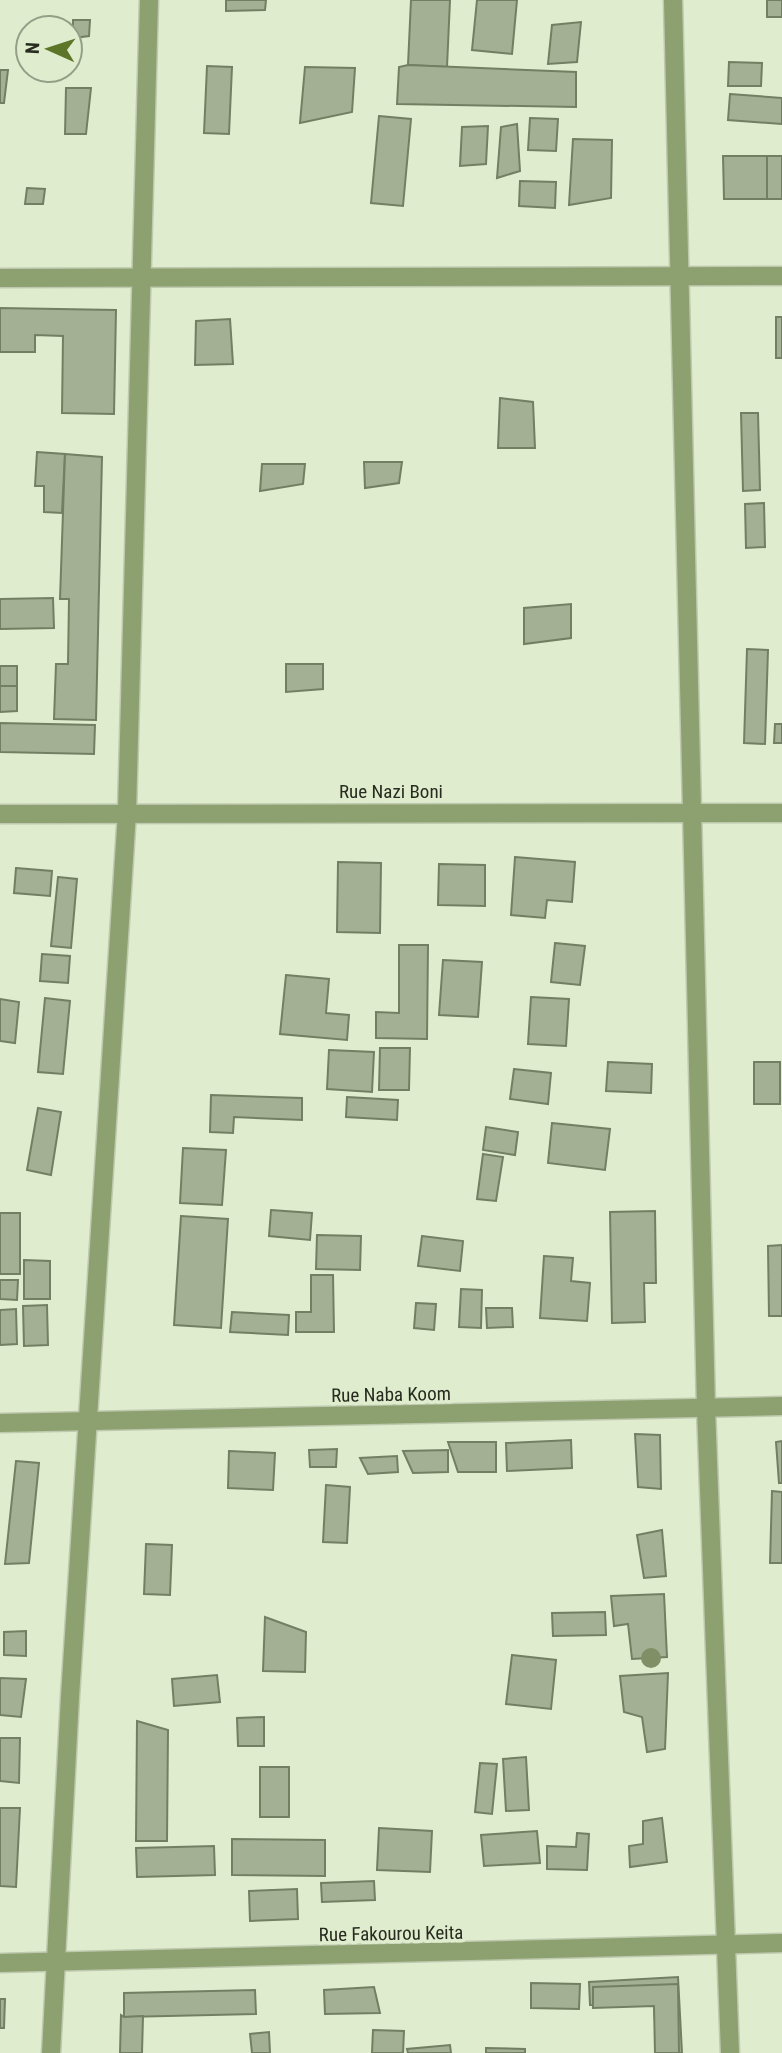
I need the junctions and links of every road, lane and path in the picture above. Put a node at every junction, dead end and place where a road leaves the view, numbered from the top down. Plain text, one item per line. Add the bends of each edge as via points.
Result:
1 (149, 0) edge
2 (673, 0) edge
3 (679, 276) junction
4 (782, 276) edge
5 (0, 278) edge
6 (141, 280) junction
7 (127, 812) junction
8 (691, 813) junction
9 (782, 813) edge
10 (0, 814) edge
11 (782, 1406) edge
12 (706, 1408) junction
13 (87, 1421) junction
14 (0, 1423) edge
15 (782, 1943) edge
16 (727, 1946) junction
17 (55, 1962) junction
18 (0, 1963) edge
19 (51, 2053) edge
20 (730, 2053) edge

1 - 6 street
2 - 3 street
3 - 4 street
3 - 6 street
3 - 8 street
5 - 6 street
6 - 7 street
7 - 8 street, Rue Nazi Boni
7 - 10 street, Rue Nazi Boni
7 - 13 street
8 - 9 street, Rue Nazi Boni
8 - 12 street
11 - 12 street, Rue Naba Koom
12 - 13 street, Rue Naba Koom
12 - 16 street
13 - 14 street, Rue Naba Koom
13 - 17 street
15 - 16 street, Rue Fakourou Keita
16 - 17 street, Rue Fakourou Keita
16 - 20 street
17 - 18 street, Rue Fakourou Keita
17 - 19 street

